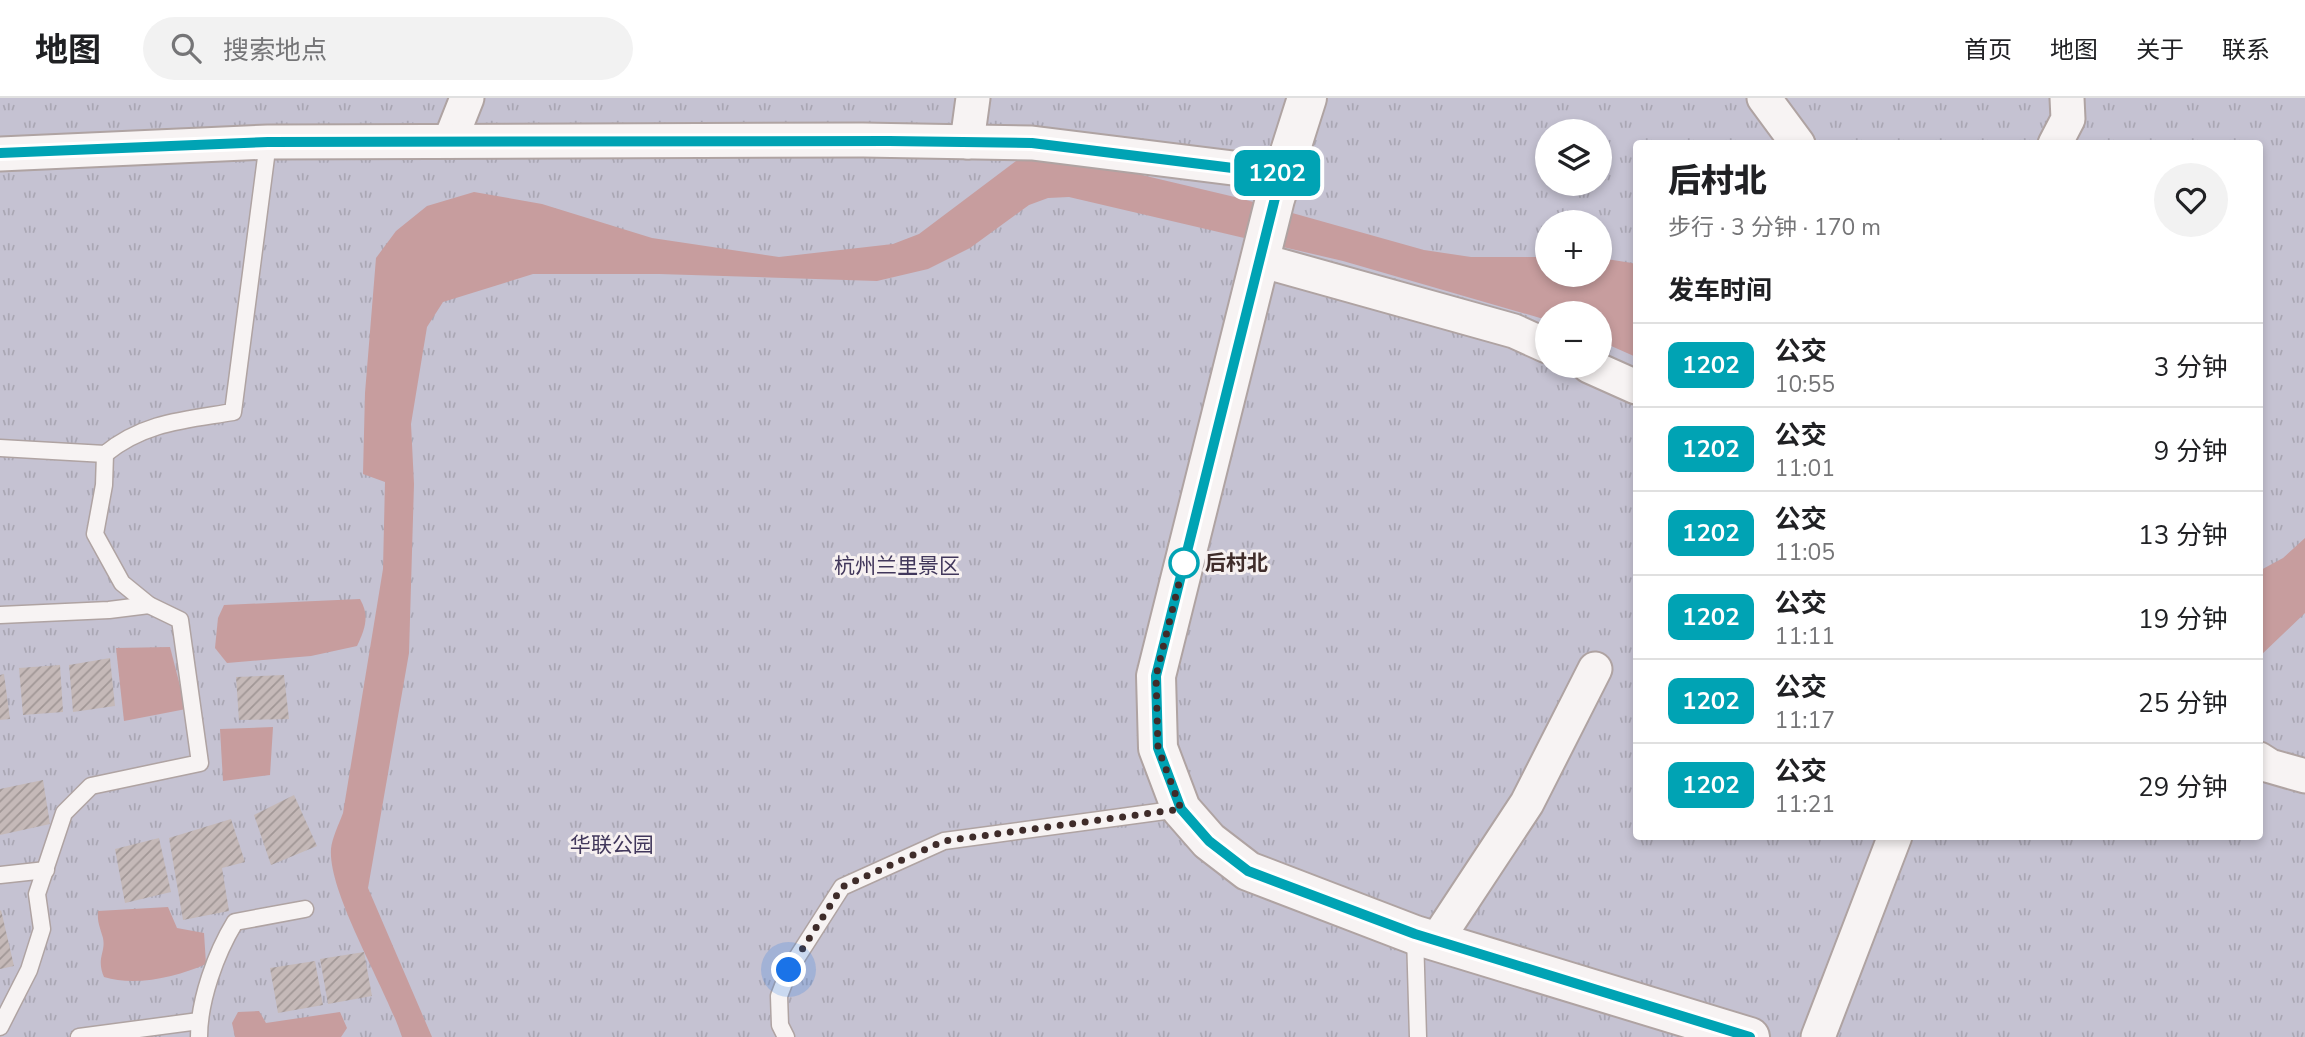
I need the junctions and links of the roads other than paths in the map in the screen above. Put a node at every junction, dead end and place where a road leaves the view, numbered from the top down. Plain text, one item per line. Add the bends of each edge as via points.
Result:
1 (467, 98) edge
2 (973, 98) edge
3 (1307, 98) edge
4 (1764, 98) edge
5 (2067, 98) edge
6 (1795, 140) edge
7 (2057, 140) edge
8 (450, 141) junction
9 (268, 142) junction
10 (967, 142) junction
11 (0, 153) edge
12 (1278, 186) junction
13 (1260, 260) junction
14 (1535, 341) edge
15 (1612, 376) edge
16 (1633, 386) edge
17 (0, 448) edge
18 (105, 454) junction
19 (149, 605) junction
20 (0, 615) edge
21 (1595, 669) dead end
22 (2263, 762) edge
23 (2305, 776) edge
24 (1181, 809) junction
25 (1893, 840) edge
26 (46, 870) junction
27 (0, 875) edge
28 (305, 909) dead end
29 (1425, 938) junction
30 (0, 1027) edge
31 (199, 1029) edge
32 (79, 1037) edge
33 (786, 1037) edge
34 (1418, 1037) edge
35 (1750, 1037) edge
36 (1818, 1037) edge

1 - 8 street
2 - 10 street
3 - 12 street
4 - 6 street
5 - 7 street via 2068,119
8 - 9 street
8 - 10 street
9 - 11 street
9 - 18 lane via 233,412 158,425 125,437
10 - 12 street via 1032,143
12 - 13 street
13 - 14 street
13 - 24 street via 1156,676 1158,748
15 - 16 street
17 - 18 lane
18 - 19 lane via 95,534 122,583
19 - 20 lane
19 - 26 lane via 180,620 200,763 91,786 64,813
21 - 29 street via 1527,803
22 - 23 street
24 - 29 street via 1209,841 1248,871
24 - 33 lane via 944,841 842,887 789,970 779,996 780,1025
25 - 36 street
26 - 27 lane
26 - 30 lane via 37,894 42,929 29,970
28 - 31 lane via 235,922 223,942
29 - 34 lane
29 - 35 street
31 - 32 lane

